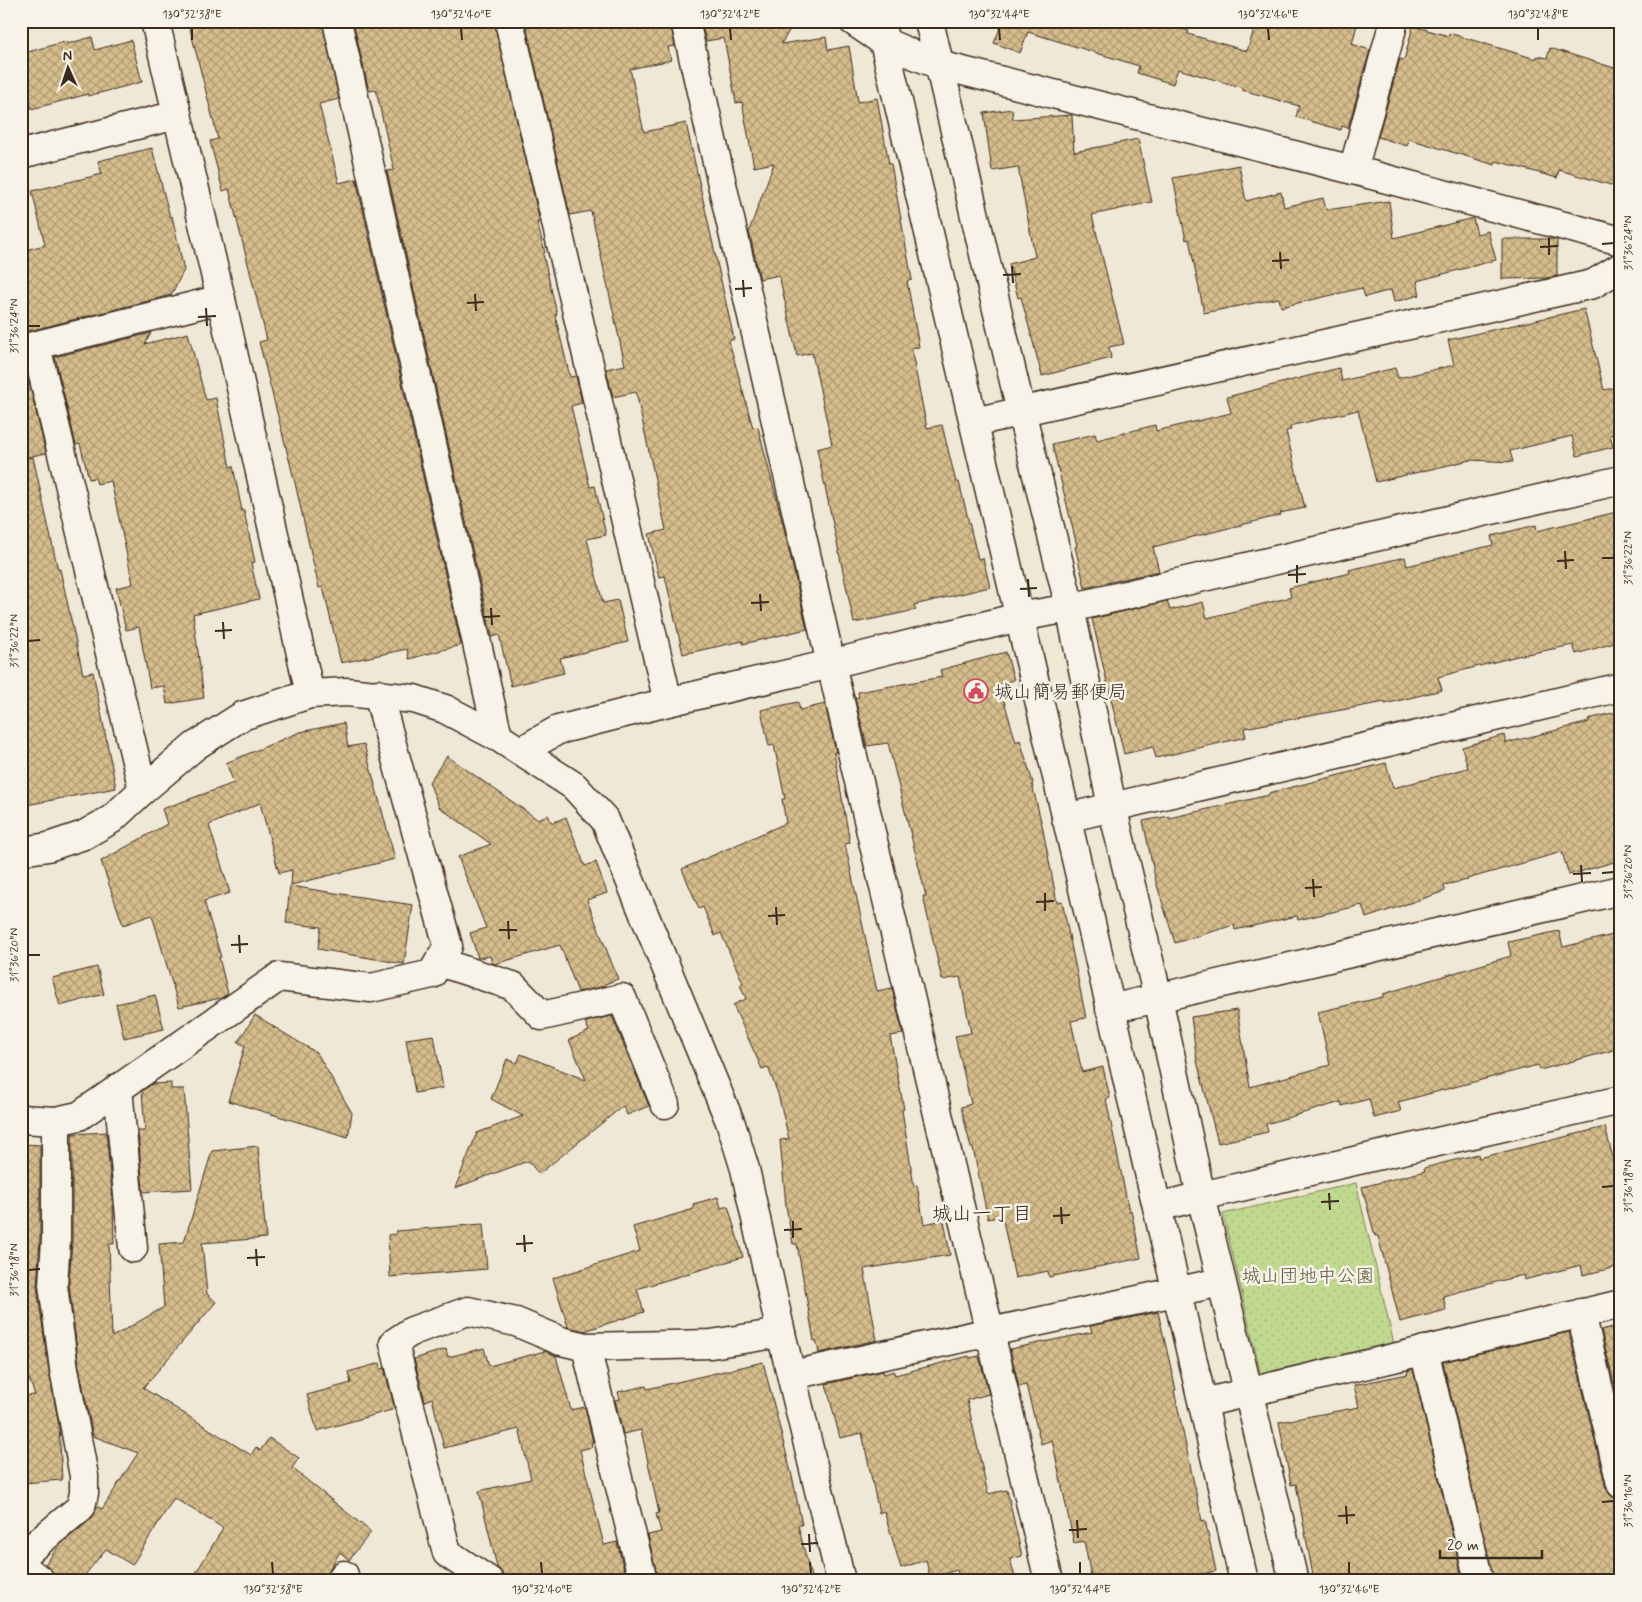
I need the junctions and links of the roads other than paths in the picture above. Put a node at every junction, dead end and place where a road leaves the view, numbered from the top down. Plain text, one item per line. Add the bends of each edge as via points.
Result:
1 (155, 21) edge
2 (337, 21) edge
3 (509, 21) edge
4 (685, 21) edge
5 (853, 21) edge
6 (929, 21) edge
7 (1394, 21) edge
8 (883, 32) edge
9 (939, 65) junction
10 (177, 115) junction
11 (21, 154) edge
12 (1353, 170) junction
13 (1621, 241) edge
14 (1621, 267) edge
15 (221, 299) junction
16 (28, 348) edge
17 (1021, 412) junction
18 (974, 422) junction
19 (1621, 480) edge
20 (1070, 608) junction
21 (1019, 617) junction
22 (831, 664) junction
23 (1621, 687) edge
24 (310, 694) junction
25 (378, 694) junction
26 (668, 702) junction
27 (498, 737) junction
28 (521, 751) junction
29 (143, 790) junction
30 (1112, 806) junction
31 (1066, 818) junction
32 (21, 851) edge
33 (1621, 890) edge
34 (439, 962) junction
35 (1158, 998) junction
36 (1110, 1009) junction
37 (118, 1088) junction
38 (1621, 1100) edge
39 (665, 1104) dead end
40 (21, 1119) edge
41 (56, 1121) junction
42 (1201, 1196) junction
43 (1158, 1207) junction
44 (133, 1248) dead end
45 (1221, 1282) junction
46 (1178, 1291) junction
47 (1621, 1304) edge
48 (1581, 1313) junction
49 (990, 1331) junction
50 (781, 1333) junction
51 (586, 1347) junction
52 (1424, 1350) junction
53 (792, 1374) junction
54 (1248, 1391) junction
55 (1203, 1403) junction
56 (1621, 1484) edge
57 (21, 1557) edge
58 (21, 1565) edge
59 (42, 1581) edge
60 (489, 1581) edge
61 (644, 1581) edge
62 (841, 1581) edge
63 (1049, 1581) edge
64 (1244, 1581) edge
65 (1294, 1581) edge
66 (1479, 1581) edge

1 - 10 street
2 - 27 street
3 - 26 street
4 - 22 street
5 - 8 street
6 - 9 street
7 - 12 street
8 - 9 street
8 - 18 street
9 - 12 street
9 - 17 street
10 - 11 street
10 - 15 street
12 - 13 street
14 - 17 street via 1593,284
15 - 16 street
15 - 24 street
16 - 29 street
17 - 18 street
17 - 20 street
18 - 21 street
19 - 20 street
20 - 21 street
20 - 30 street
21 - 22 street
21 - 31 street
22 - 26 street
22 - 49 street
23 - 30 street
24 - 25 street
24 - 29 street via 242,716 195,746
25 - 27 street via 414,699 445,709
25 - 34 street via 448,946
26 - 28 street via 558,730
27 - 28 street
28 - 50 street via 574,786 605,820 731,1124 745,1169
29 - 32 street via 112,819 84,835 48,847
30 - 31 street
30 - 35 street
31 - 36 street
33 - 35 street
34 - 37 street via 432,974 372,988 279,977
34 - 39 street via 513,986 542,1016 622,998
35 - 36 street
35 - 42 street
36 - 43 street
37 - 41 street via 79,1116
37 - 44 street
38 - 42 street
40 - 41 street
41 - 57 street via 53,1285 64,1369 84,1476 84,1493 81,1508
42 - 43 street
42 - 45 street
43 - 46 street
45 - 46 street
45 - 54 street
46 - 49 street
46 - 55 street
47 - 48 street
48 - 52 street
48 - 56 street
49 - 53 street
49 - 63 street
50 - 51 street via 711,1344
50 - 53 street
51 - 60 street via 516,1322 468,1310 412,1331 394,1343 447,1553
51 - 61 street
52 - 54 street
52 - 66 street
53 - 62 street
54 - 55 street
54 - 65 street
55 - 64 street
58 - 59 street

